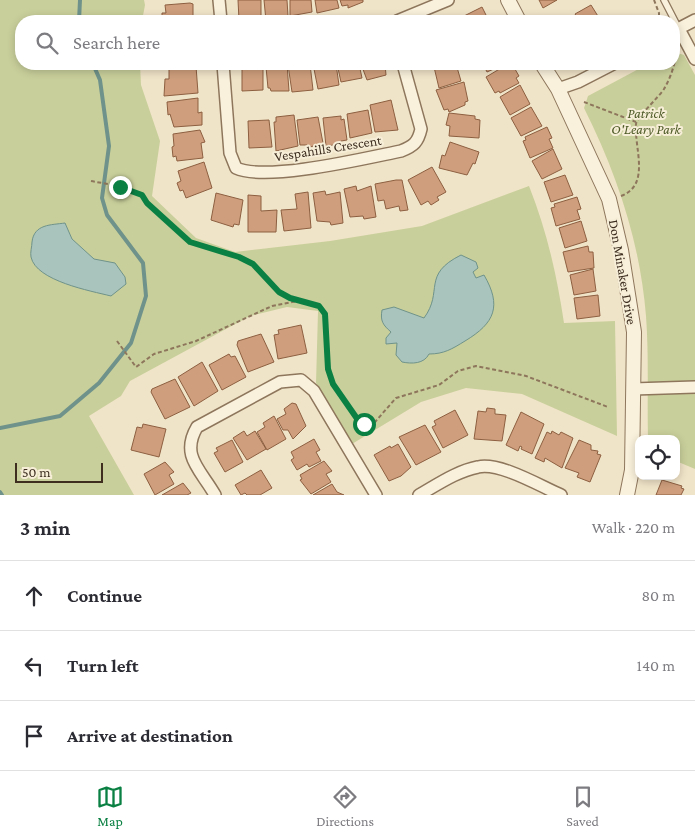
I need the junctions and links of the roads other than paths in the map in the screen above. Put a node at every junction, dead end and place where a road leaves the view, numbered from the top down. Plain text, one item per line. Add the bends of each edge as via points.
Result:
1 (219, 0) edge
2 (448, 0) edge
3 (508, 0) edge
4 (664, 0) edge
5 (220, 15) edge
6 (412, 15) edge
7 (516, 15) edge
8 (670, 15) edge
9 (695, 20) edge
10 (680, 28) edge
11 (680, 36) edge
12 (695, 59) edge
13 (224, 70) edge
14 (405, 70) edge
15 (546, 70) edge
16 (601, 70) edge
17 (558, 89) junction
18 (695, 387) edge
19 (633, 389) junction
20 (215, 495) edge
21 (376, 495) edge
22 (419, 495) edge
23 (561, 495) edge
24 (627, 495) edge

1 - 5 street
2 - 6 street
3 - 7 street
4 - 8 lane
9 - 10 street
11 - 12 street
13 - 14 street, Vespahills Crescent via 232,162 236,168 248,172 308,169 413,146 421,129
15 - 17 street, Don Minaker Drive
16 - 17 street
17 - 19 street, Don Minaker Drive via 609,199 622,250 634,332
18 - 19 street
19 - 24 street, Don Minaker Drive via 632,470
20 - 21 street via 190,454 190,440 197,427 280,382 301,380 314,391
22 - 23 street via 461,473 479,466 491,466

